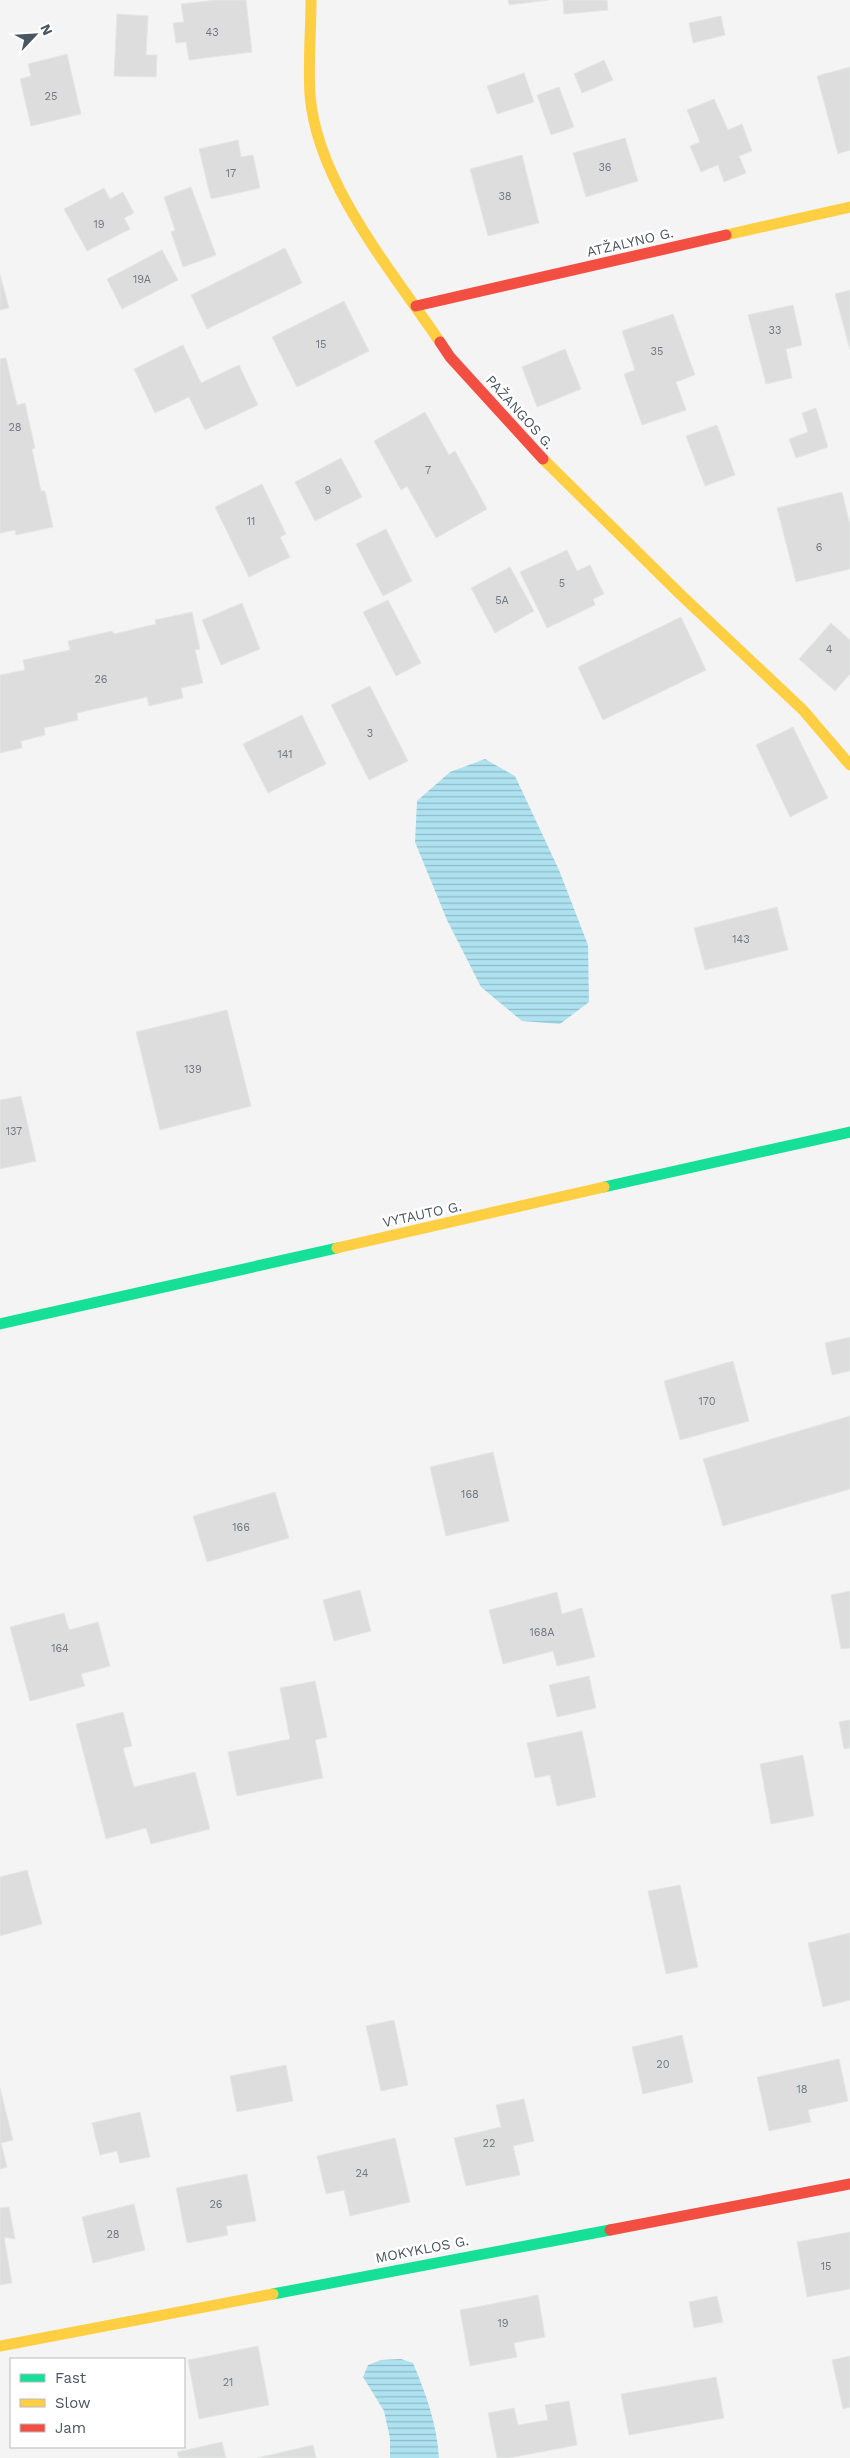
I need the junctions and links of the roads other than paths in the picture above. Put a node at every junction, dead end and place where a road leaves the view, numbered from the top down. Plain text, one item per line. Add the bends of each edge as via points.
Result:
1 (311, 0) edge
2 (850, 207) edge
3 (416, 306) junction
4 (850, 765) edge
5 (850, 1132) edge
6 (0, 1324) edge
7 (850, 2184) edge
8 (0, 2346) edge

1 - 3 street, PAŽANGOS G. via 310,96 323,156 354,215
2 - 3 street, ATŽALYNO G.
3 - 4 street, PAŽANGOS G. via 450,357 560,477 803,710
5 - 6 street, VYTAUTO G.
7 - 8 street, MOKYKLOS G.

